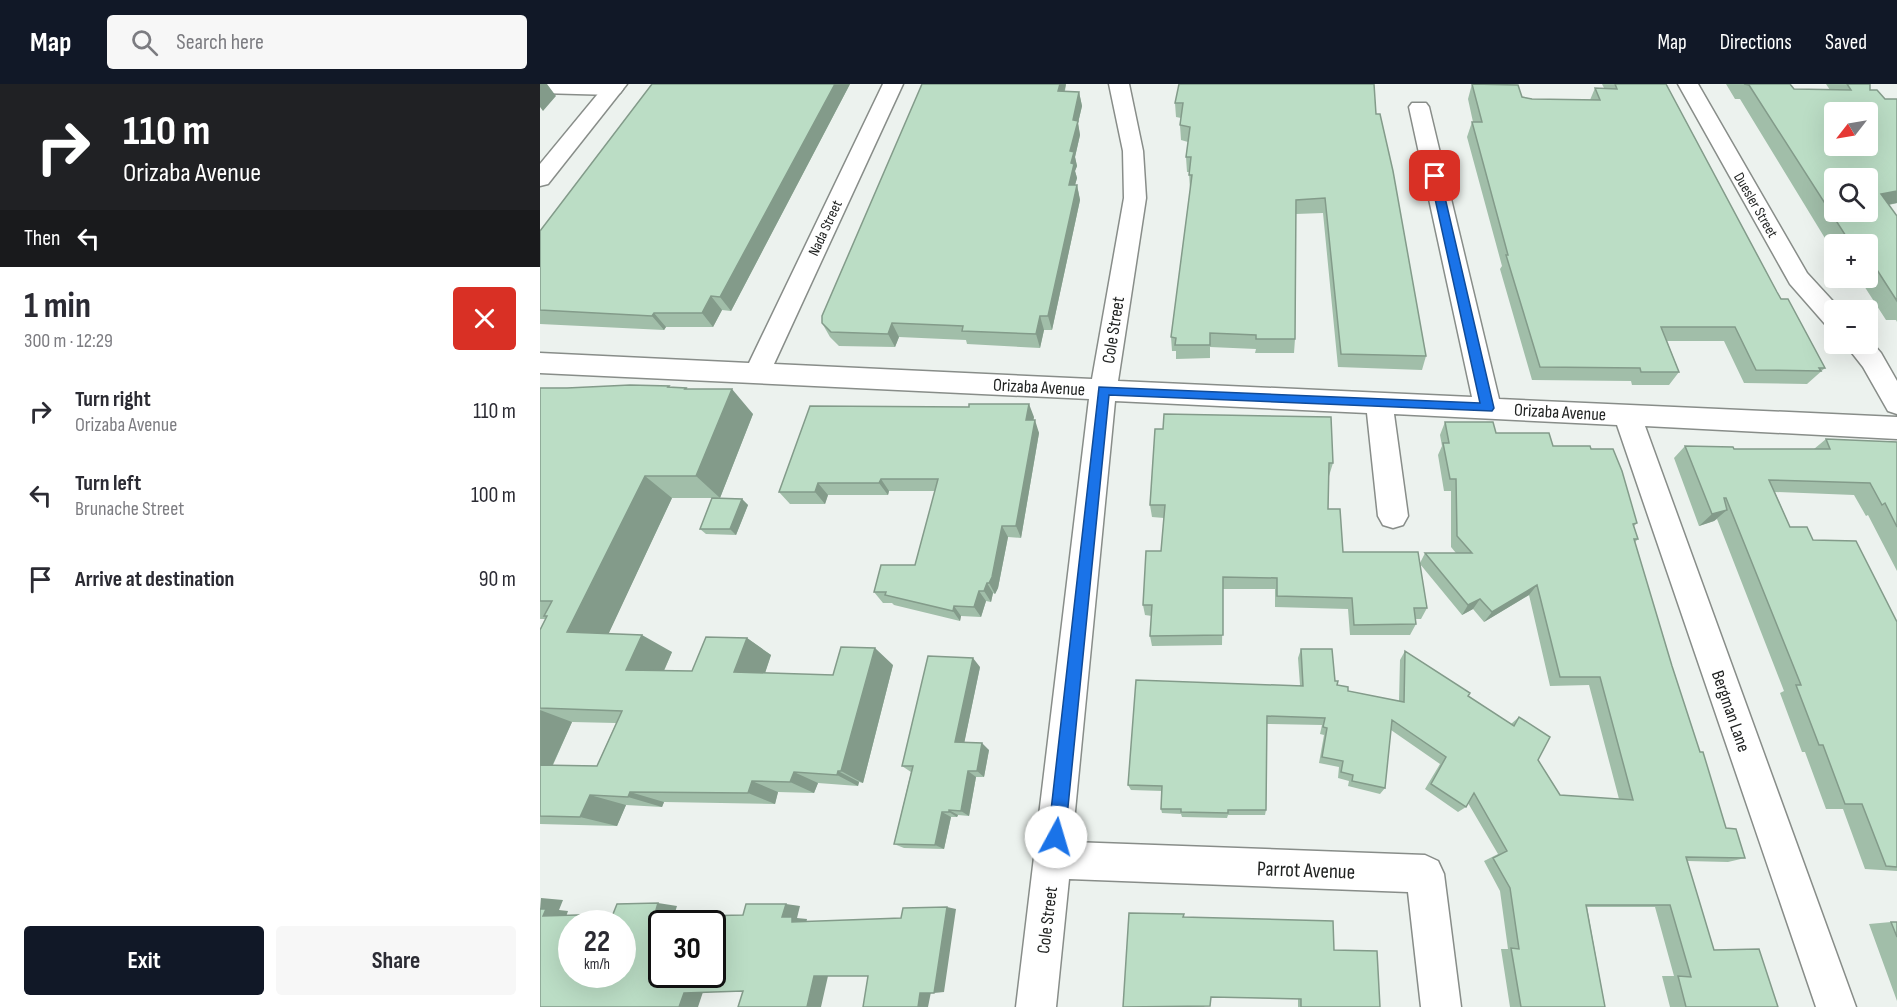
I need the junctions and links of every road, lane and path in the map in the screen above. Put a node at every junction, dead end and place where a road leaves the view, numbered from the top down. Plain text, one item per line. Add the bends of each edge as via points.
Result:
1 (892, 84) edge
2 (1119, 84) edge
3 (1688, 84) edge
4 (615, 86) edge
5 (540, 87) edge
6 (1419, 107) dead end
7 (540, 180) edge
8 (1824, 307) edge
9 (1867, 354) edge
10 (540, 363) edge
11 (757, 373) junction
12 (1103, 390) junction
13 (1379, 402) junction
14 (1897, 404) edge
15 (1488, 408) junction
16 (1627, 415) junction
17 (1897, 428) edge
18 (1393, 516) dead end
19 (1054, 860) junction
20 (1036, 1007) edge
21 (1441, 1007) edge
22 (1836, 1007) edge

1 - 11 street, Nada Street
2 - 12 street, Cole Street via 1133,151 1135,198
3 - 8 street, Duesler Street via 1798,278
4 - 5 street
4 - 7 main road
6 - 15 street
9 - 14 street
10 - 11 street, Orizaba Avenue
11 - 12 street, Orizaba Avenue
12 - 13 street, Orizaba Avenue
12 - 19 street, Cole Street
13 - 15 street, Orizaba Avenue
13 - 18 street
15 - 16 street, Orizaba Avenue
16 - 17 street, Orizaba Avenue
16 - 22 street, Bergman Lane
19 - 20 street, Cole Street
19 - 21 street, Parrot Avenue via 1425,874

